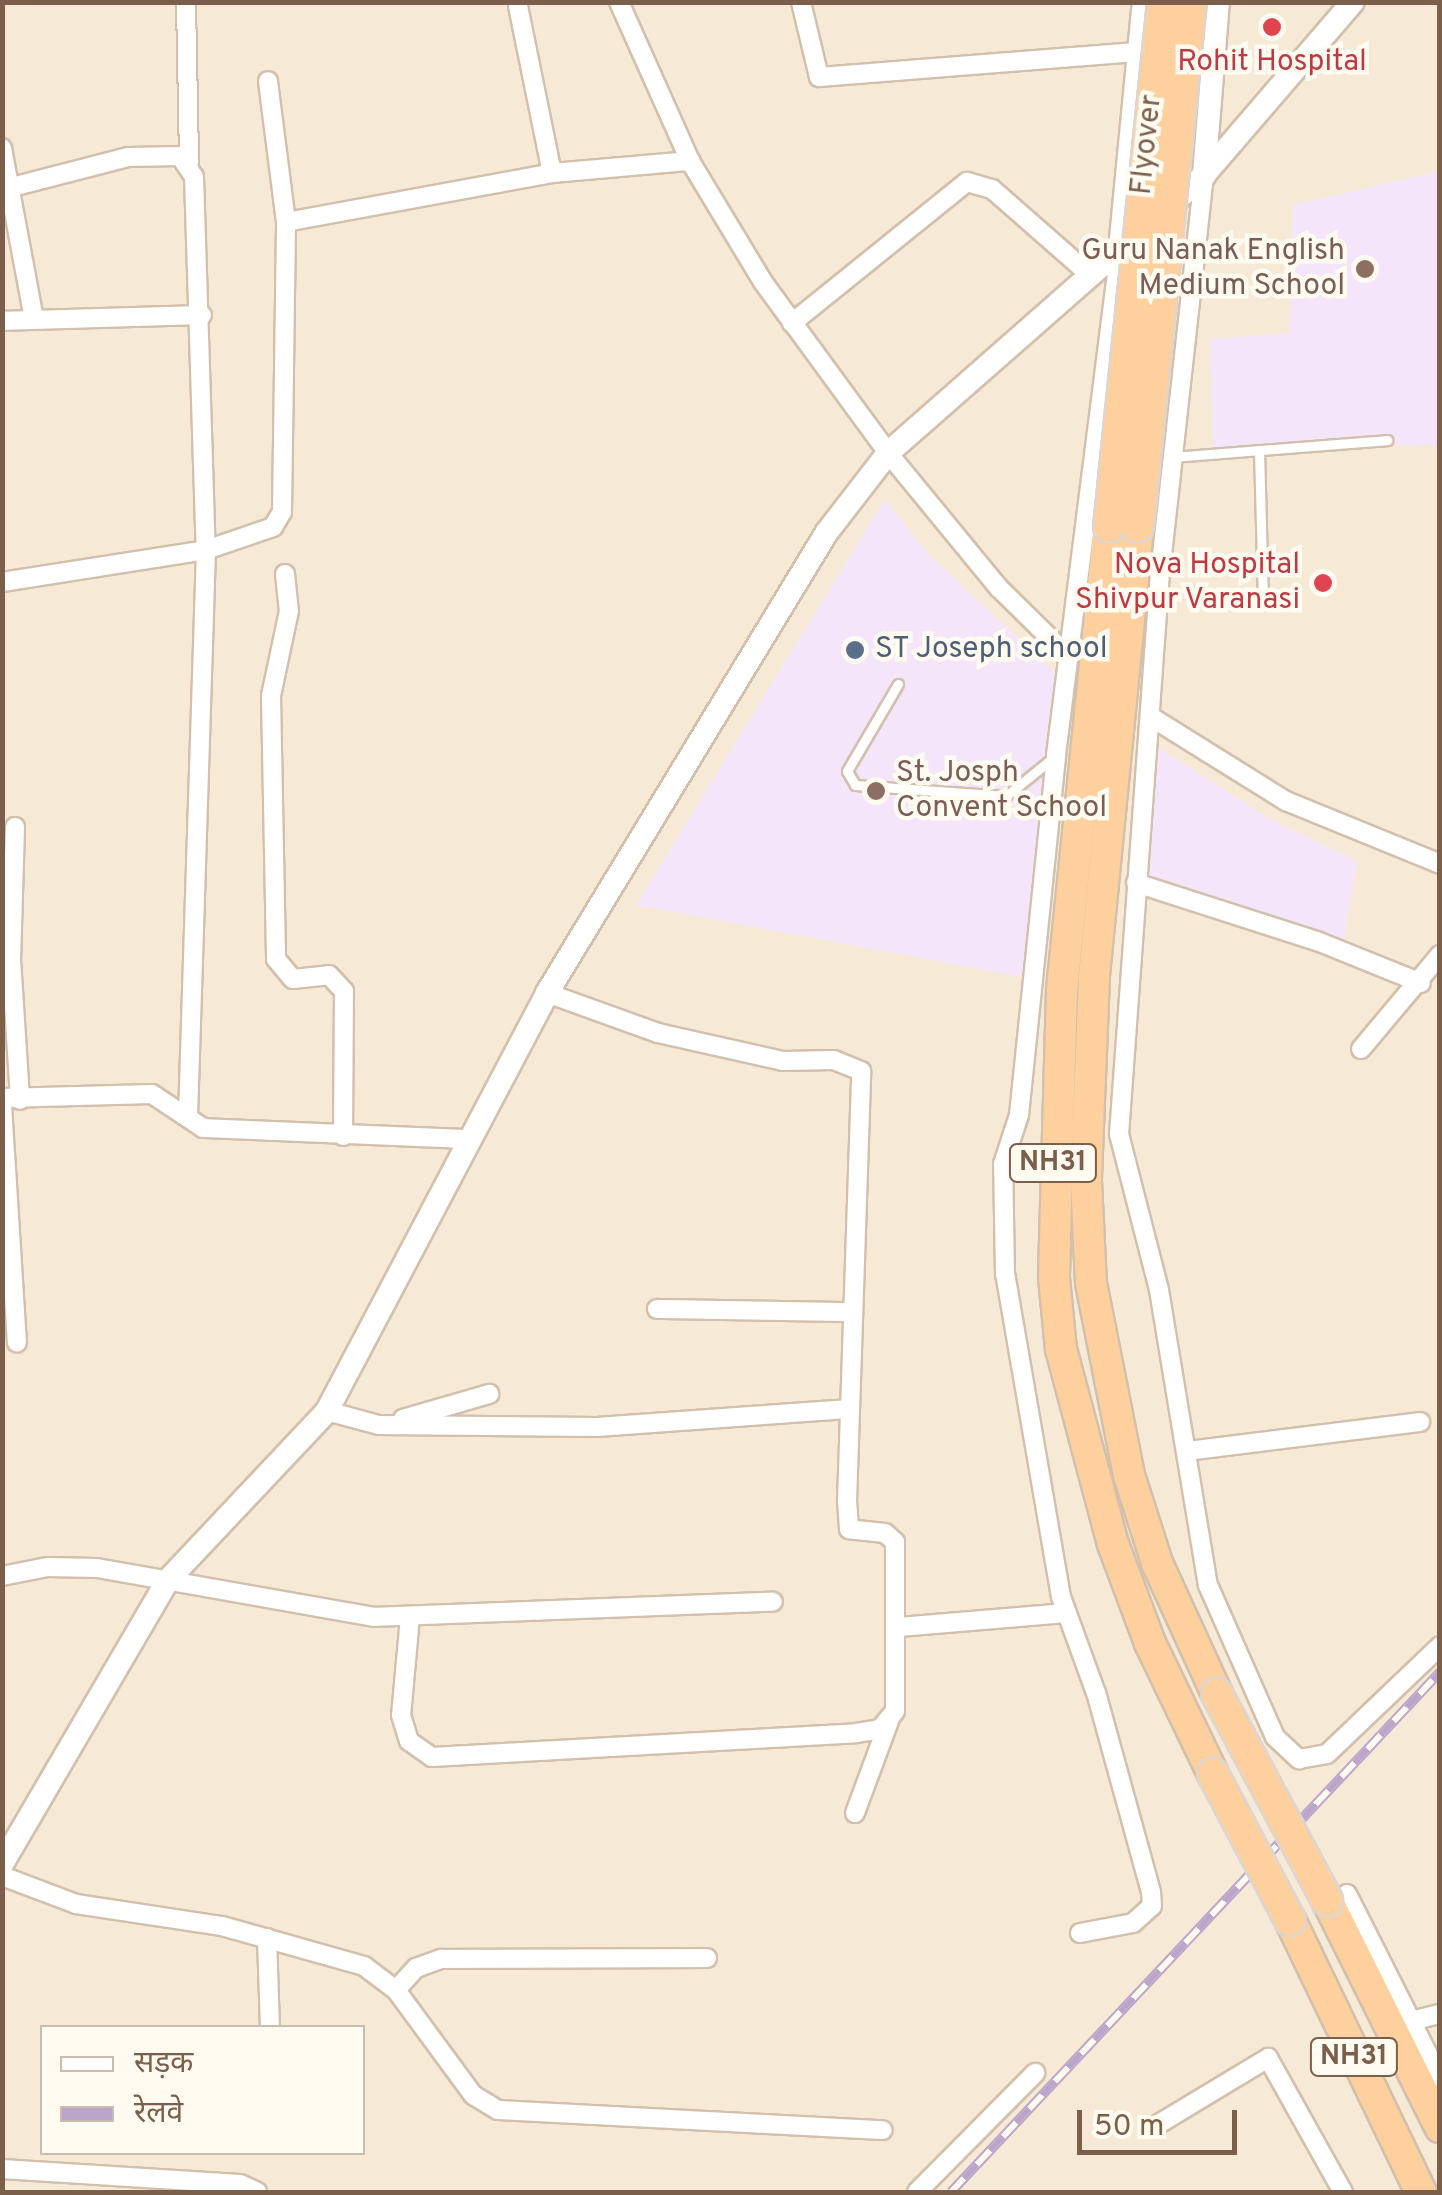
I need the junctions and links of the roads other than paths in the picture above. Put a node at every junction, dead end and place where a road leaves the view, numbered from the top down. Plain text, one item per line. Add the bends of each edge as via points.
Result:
1 (186, 2) edge
2 (619, 2) edge
3 (801, 2) edge
4 (1144, 2) edge
5 (1163, 2) edge
6 (1191, 2) edge
7 (1218, 2) edge
8 (1352, 2) edge
9 (518, 6) dead end
10 (1140, 52) junction
11 (268, 82) dead end
12 (2, 148) edge
13 (690, 160) junction
14 (189, 164) junction
15 (552, 173) junction
16 (1204, 176) junction
17 (12, 187) junction
18 (286, 222) junction
19 (1120, 249) junction
20 (1090, 274) junction
21 (202, 315) junction
22 (34, 319) junction
23 (2, 321) edge
24 (792, 323) junction
25 (1387, 440) dead end
26 (1259, 450) junction
27 (888, 453) junction
28 (1172, 457) junction
29 (1123, 527) junction
30 (206, 550) junction
31 (285, 574) dead end
32 (2, 582) edge
33 (1262, 606) dead end
34 (1069, 657) junction
35 (898, 684) dead end
36 (1151, 717) junction
37 (1056, 755) junction
38 (15, 827) dead end
39 (1440, 864) edge
40 (1136, 883) junction
41 (1440, 954) edge
42 (1421, 983) junction
43 (547, 994) junction
44 (1361, 1048) dead end
45 (8, 1101) edge
46 (188, 1118) junction
47 (344, 1136) junction
48 (468, 1139) junction
49 (657, 1309) dead end
50 (849, 1312) junction
51 (17, 1343) dead end
52 (489, 1394) dead end
53 (846, 1409) junction
54 (326, 1410) junction
55 (1420, 1422) dead end
56 (379, 1425) junction
57 (1186, 1451) junction
58 (2, 1576) edge
59 (168, 1580) junction
60 (772, 1602) dead end
61 (1066, 1613) junction
62 (410, 1618) junction
63 (899, 1628) junction
64 (1440, 1646) edge
65 (889, 1721) junction
66 (855, 1813) dead end
67 (2, 1864) edge
68 (2, 1876) edge
69 (1337, 1897) junction
70 (1080, 1933) dead end
71 (267, 1938) junction
72 (708, 1958) dead end
73 (396, 1990) junction
74 (1440, 2014) edge
75 (1410, 2022) junction
76 (270, 2025) edge
77 (1035, 2072) dead end
78 (1440, 2078) edge
79 (1157, 2125) dead end
80 (1440, 2127) edge
81 (882, 2130) dead end
82 (2, 2169) edge
83 (257, 2192) edge
84 (916, 2192) edge
85 (1343, 2192) edge
86 (1421, 2192) edge

1 - 14 street
2 - 13 street
3 - 10 street via 819,78
4 - 10 street
5 - 29 highway, Flyover / NH31, bridge
6 - 29 highway, Flyover / NH31, bridge
7 - 16 street
8 - 16 street
9 - 15 street
10 - 19 street
11 - 18 street
12 - 17 street
13 - 15 street
13 - 24 street
14 - 17 street via 180,156 128,158
14 - 21 street
15 - 18 street
16 - 19 street
16 - 28 street
17 - 22 street
18 - 30 street via 282,512 273,527
19 - 20 street
19 - 34 street
20 - 24 street via 992,189 967,182
20 - 27 street
21 - 22 street
21 - 30 street
22 - 23 street
24 - 27 street
25 - 26 lane
26 - 28 lane
26 - 33 lane
27 - 34 street via 999,588
27 - 43 street via 767,622
28 - 36 street
29 - 69 highway, NH31, bridge via 1092,998 1086,1164 1091,1283 1129,1475 1158,1563 1217,1694
29 - 86 highway, NH31, bridge via 1062,990 1053,1142 1060,1349 1112,1544 1150,1643
30 - 32 street
30 - 46 street
31 - 47 street via 288,611 270,696 276,959 293,979 328,975 344,991
34 - 37 street
35 - 37 lane via 847,771 855,784 1006,796
36 - 39 street via 1286,801
36 - 40 street
37 - 61 street via 1020,1115 1003,1164 1005,1274
38 - 45 street
40 - 42 street via 1317,941
40 - 57 street via 1118,1134 1158,1290
41 - 42 street
42 - 44 street
43 - 48 street
43 - 50 street via 658,1033 782,1061 851,1063 860,1070
45 - 46 street via 152,1094
45 - 51 street
46 - 47 street via 203,1128
47 - 48 street
48 - 54 street
49 - 50 street
50 - 53 street
52 - 56 street
53 - 56 street via 597,1427
53 - 63 street via 849,1530 884,1533 895,1542
54 - 56 street
54 - 59 street
55 - 57 street
57 - 64 street via 1208,1585 1287,1753 1311,1760 1340,1745
58 - 59 street via 74,1566
59 - 62 street via 338,1614
59 - 67 street
60 - 62 street
61 - 63 street
61 - 70 street via 1096,1693 1152,1906 1132,1923
62 - 65 street via 401,1715 409,1742 432,1757 856,1733
63 - 65 street
65 - 66 street
68 - 71 street via 76,1904
69 - 75 street
69 - 80 highway, NH31
71 - 73 street via 364,1966
71 - 76 street
72 - 73 street via 441,1959 416,1968
73 - 81 street via 472,2095 498,2110
74 - 75 street
75 - 78 street
77 - 84 street
79 - 85 street via 1268,2058
82 - 83 street via 240,2184

